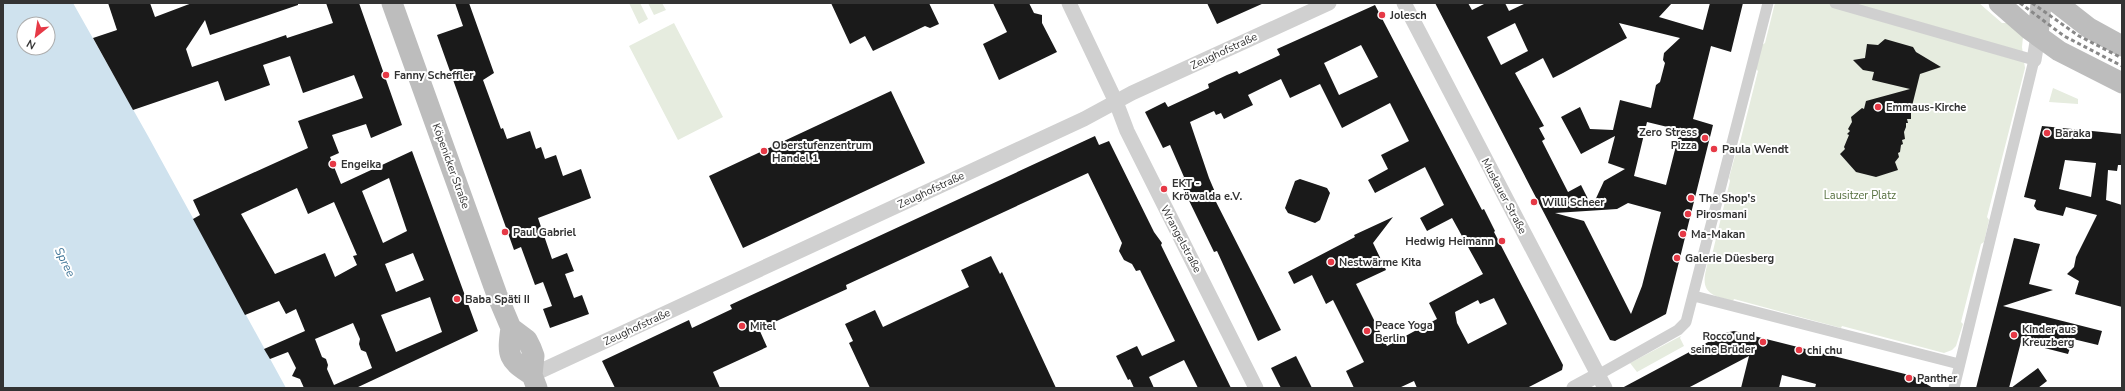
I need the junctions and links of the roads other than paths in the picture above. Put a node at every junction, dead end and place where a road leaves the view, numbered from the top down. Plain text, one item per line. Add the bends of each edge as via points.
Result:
1 (392, 3) edge
2 (1069, 3) edge
3 (1329, 3) edge
4 (1404, 3) edge
5 (1768, 3) edge
6 (1835, 3) edge
7 (1999, 3) edge
8 (2042, 3) edge
9 (2057, 3) edge
10 (2038, 36) junction
11 (2122, 46) edge
12 (2034, 60) junction
13 (2122, 83) edge
14 (1116, 102) junction
15 (1694, 296) junction
16 (1959, 364) junction
17 (535, 382) edge
18 (1602, 382) edge
19 (1256, 388) edge
20 (1574, 388) edge
21 (1954, 388) edge

1 - 17 main road, Köpenicker Straße via 497,295 511,328 527,340 534,356
2 - 14 street, Wrangelstraße
3 - 14 street, Zeughofstraße
4 - 18 street, Muskauer Straße
5 - 15 street
6 - 12 street
7 - 10 main road
8 - 10 main road
9 - 11 main road via 2089,28
10 - 12 street
10 - 13 main road via 2068,57
12 - 16 street
14 - 17 street, Zeughofstraße
14 - 19 street, Wrangelstraße via 1151,180
15 - 16 street
15 - 18 street via 1689,315 1682,326
16 - 21 street
18 - 20 street

